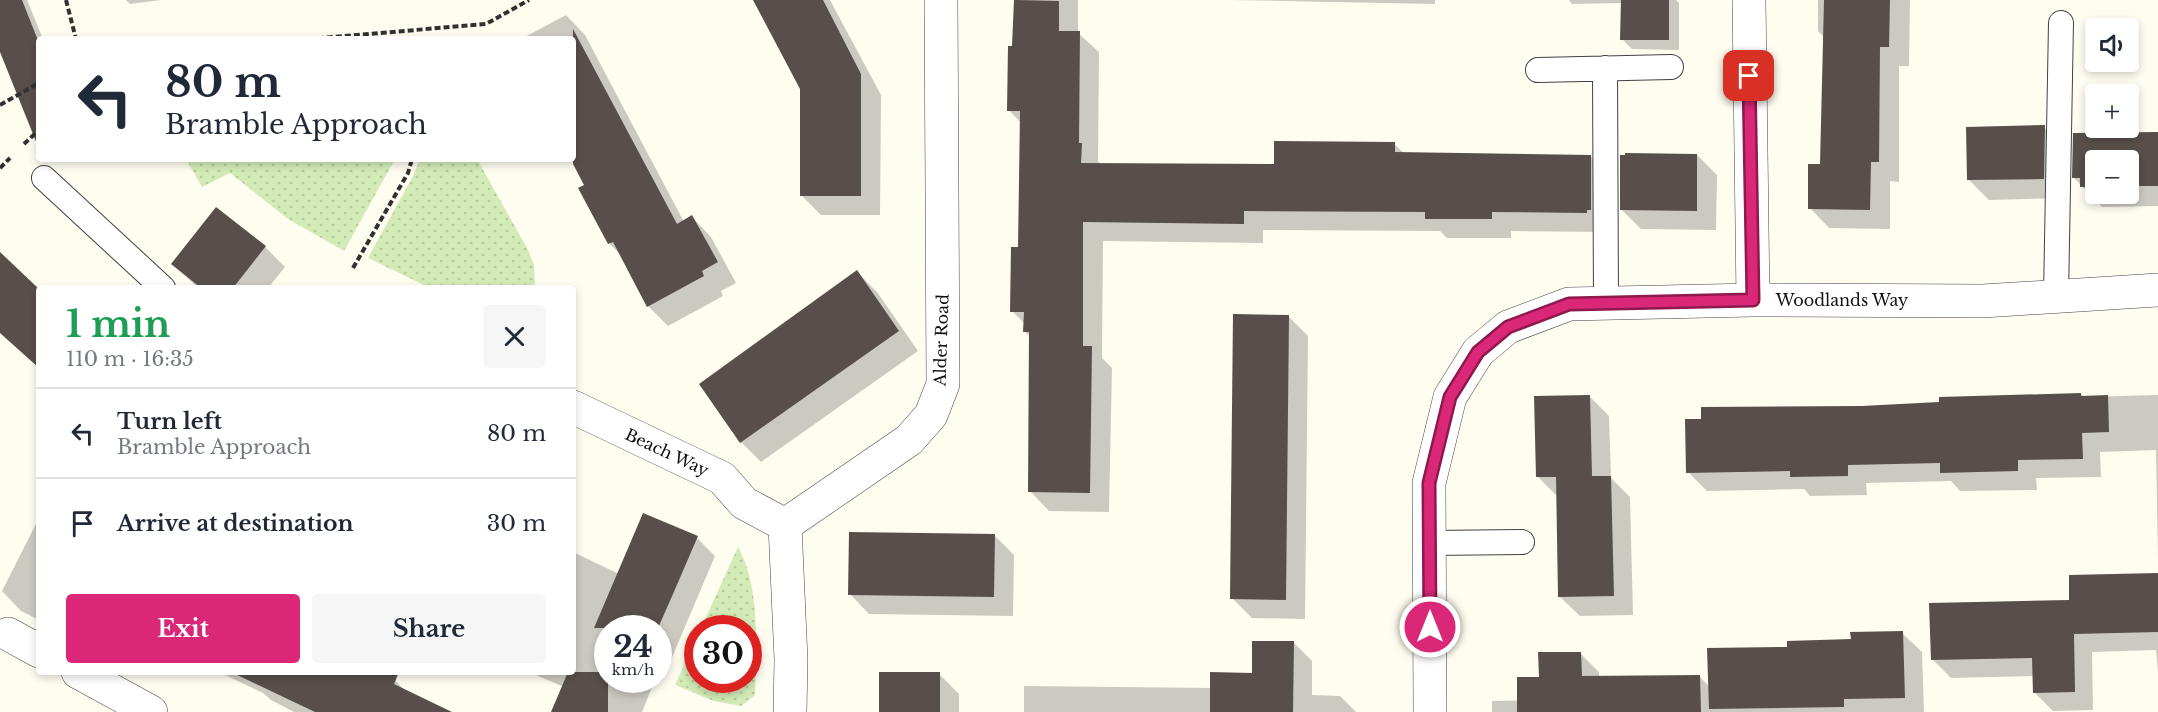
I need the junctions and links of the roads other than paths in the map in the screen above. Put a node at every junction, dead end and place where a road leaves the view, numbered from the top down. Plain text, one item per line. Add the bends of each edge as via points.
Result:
1 (941, 0) edge
2 (1749, 0) edge
3 (2061, 23) dead end
4 (1671, 67) dead end
5 (1605, 68) junction
6 (1538, 70) dead end
7 (44, 178) dead end
8 (160, 285) edge
9 (2158, 290) edge
10 (2056, 296) junction
11 (1753, 300) junction
12 (1606, 303) junction
13 (576, 408) edge
14 (785, 525) junction
15 (1522, 542) dead end
16 (1430, 543) junction
17 (4, 633) edge
18 (36, 649) edge
19 (91, 675) edge
20 (112, 680) edge
21 (151, 712) edge
22 (790, 712) edge
23 (1430, 712) edge

1 - 14 street, Alder Road via 943,384 932,415 909,440
2 - 11 street
3 - 10 lane
4 - 5 lane
5 - 6 lane
5 - 12 lane
7 - 8 lane
9 - 10 street, Woodlands Way
10 - 11 street, Woodlands Way via 1983,301
11 - 12 street, Woodlands Way
12 - 16 street, Woodlands Way via 1569,304 1508,327 1478,352 1450,397 1429,483
13 - 14 street, Beach Way via 722,477 744,503
14 - 22 street
15 - 16 lane
16 - 23 street, Woodlands Way
17 - 18 street
19 - 20 street
20 - 21 street

